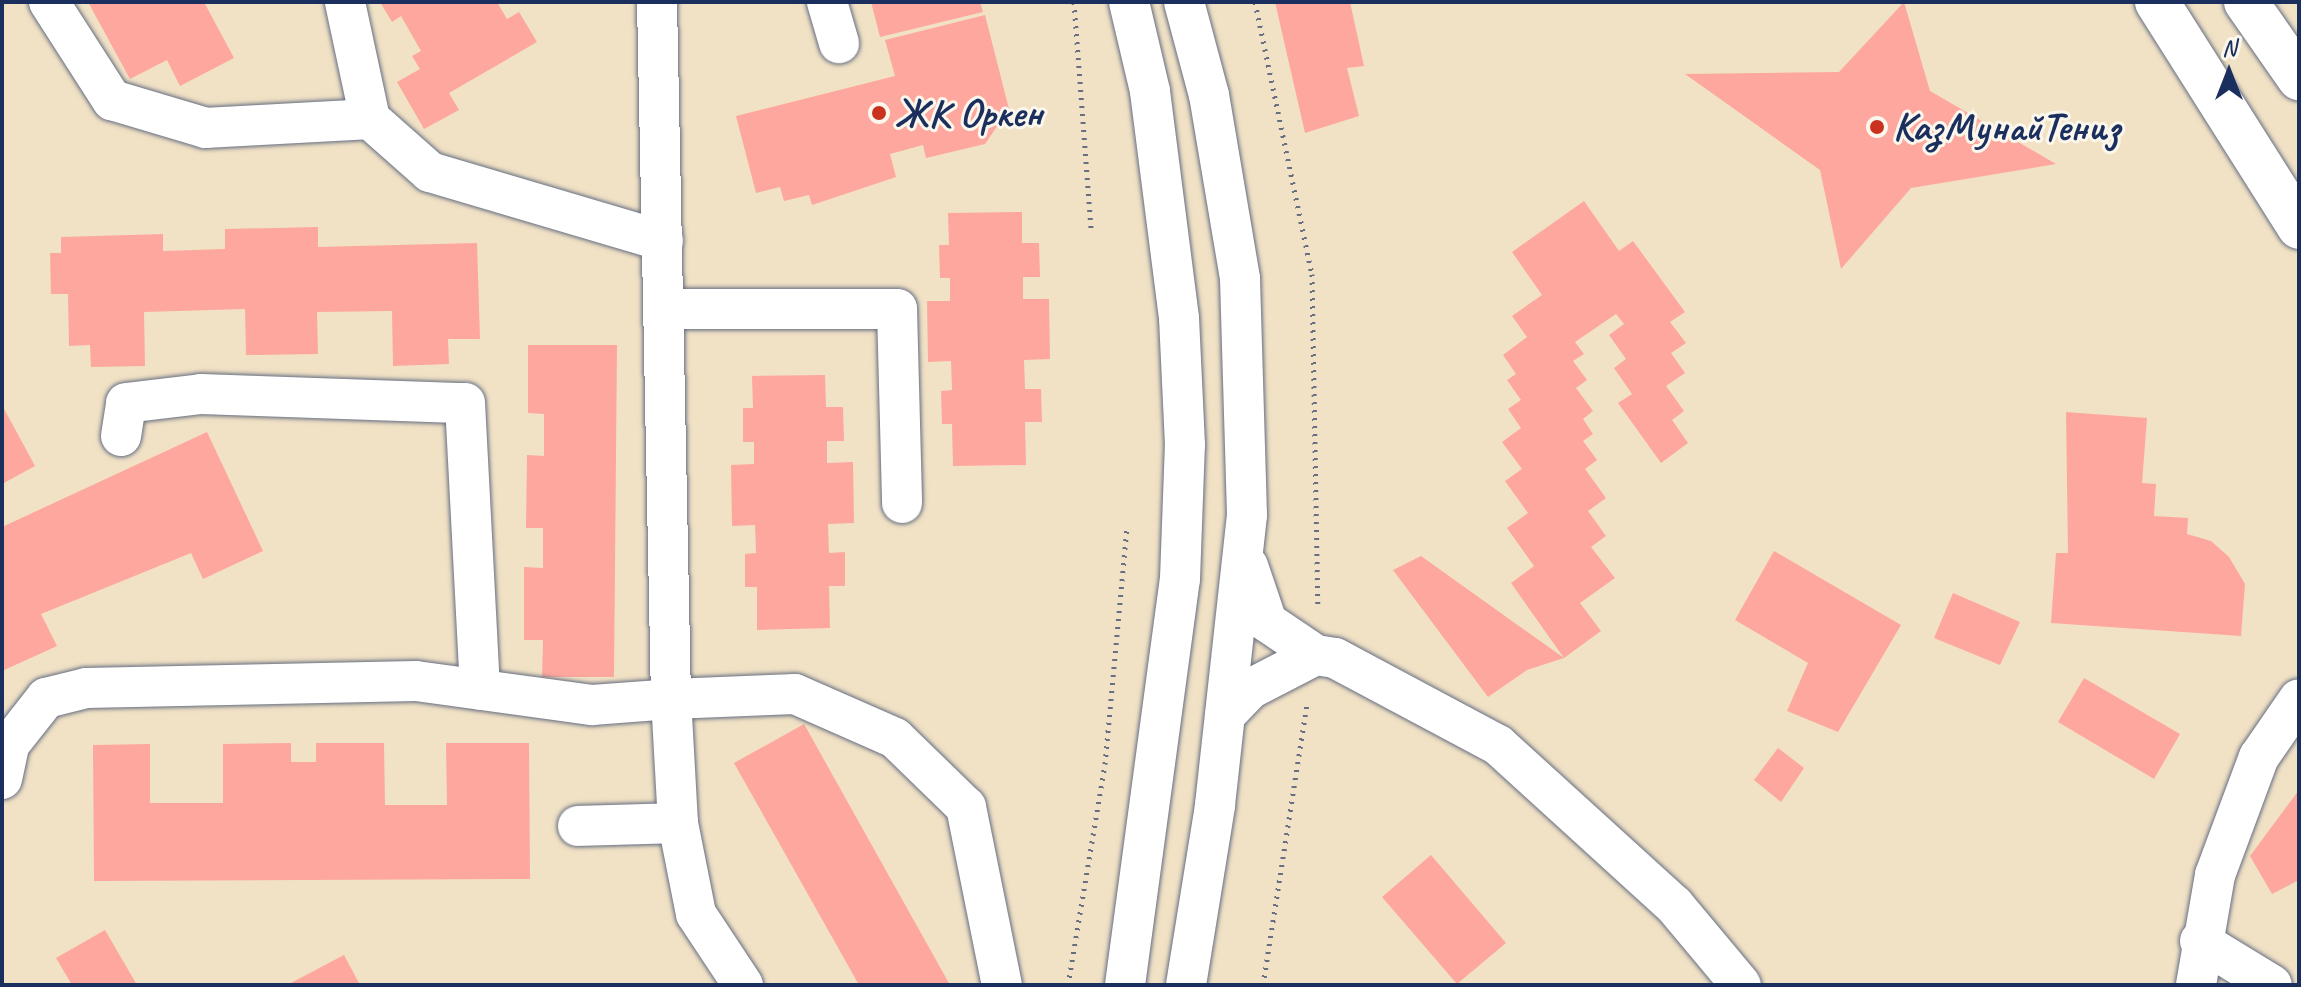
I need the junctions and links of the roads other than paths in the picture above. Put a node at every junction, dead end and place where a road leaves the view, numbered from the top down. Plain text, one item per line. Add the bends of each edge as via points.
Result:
1 (49, 2) edge
2 (345, 2) edge
3 (657, 2) edge
4 (827, 2) edge
5 (1129, 2) edge
6 (1184, 2) edge
7 (2157, 2) edge
8 (2246, 2) edge
9 (839, 43) dead end
10 (2299, 78) edge
11 (370, 119) junction
12 (2299, 227) edge
13 (663, 241) junction
14 (663, 309) junction
15 (121, 436) dead end
16 (902, 503) dead end
17 (1244, 553) junction
18 (1316, 655) junction
19 (480, 690) junction
20 (671, 699) junction
21 (2299, 699) edge
22 (1225, 715) junction
23 (2, 779) edge
24 (678, 823) junction
25 (578, 826) dead end
26 (2200, 941) junction
27 (743, 985) edge
28 (1002, 985) edge
29 (1125, 985) edge
30 (1186, 985) edge
31 (1741, 985) edge
32 (2196, 985) edge
33 (2272, 985) edge

1 - 11 street via 112,100 206,128
2 - 11 street
3 - 13 street
4 - 9 street
5 - 29 street via 1154,122 1179,318 1185,445 1180,579
6 - 17 street via 1209,95 1240,279
7 - 12 main road
8 - 10 main road
11 - 13 street via 430,172
13 - 14 street
14 - 16 street via 897,309
14 - 20 street
15 - 19 street via 126,403 201,394 465,403
17 - 18 street via 1267,622
17 - 22 street
18 - 22 street via 1250,689
18 - 31 street via 1335,658 1498,745 1674,905
19 - 20 street via 592,705
19 - 23 street via 416,681 86,688 46,698 9,745
20 - 24 street
20 - 28 street via 795,694 895,738 966,807
21 - 26 street via 2259,757 2215,875
22 - 30 street
24 - 25 street
24 - 27 street via 696,914
26 - 32 street
26 - 33 street

